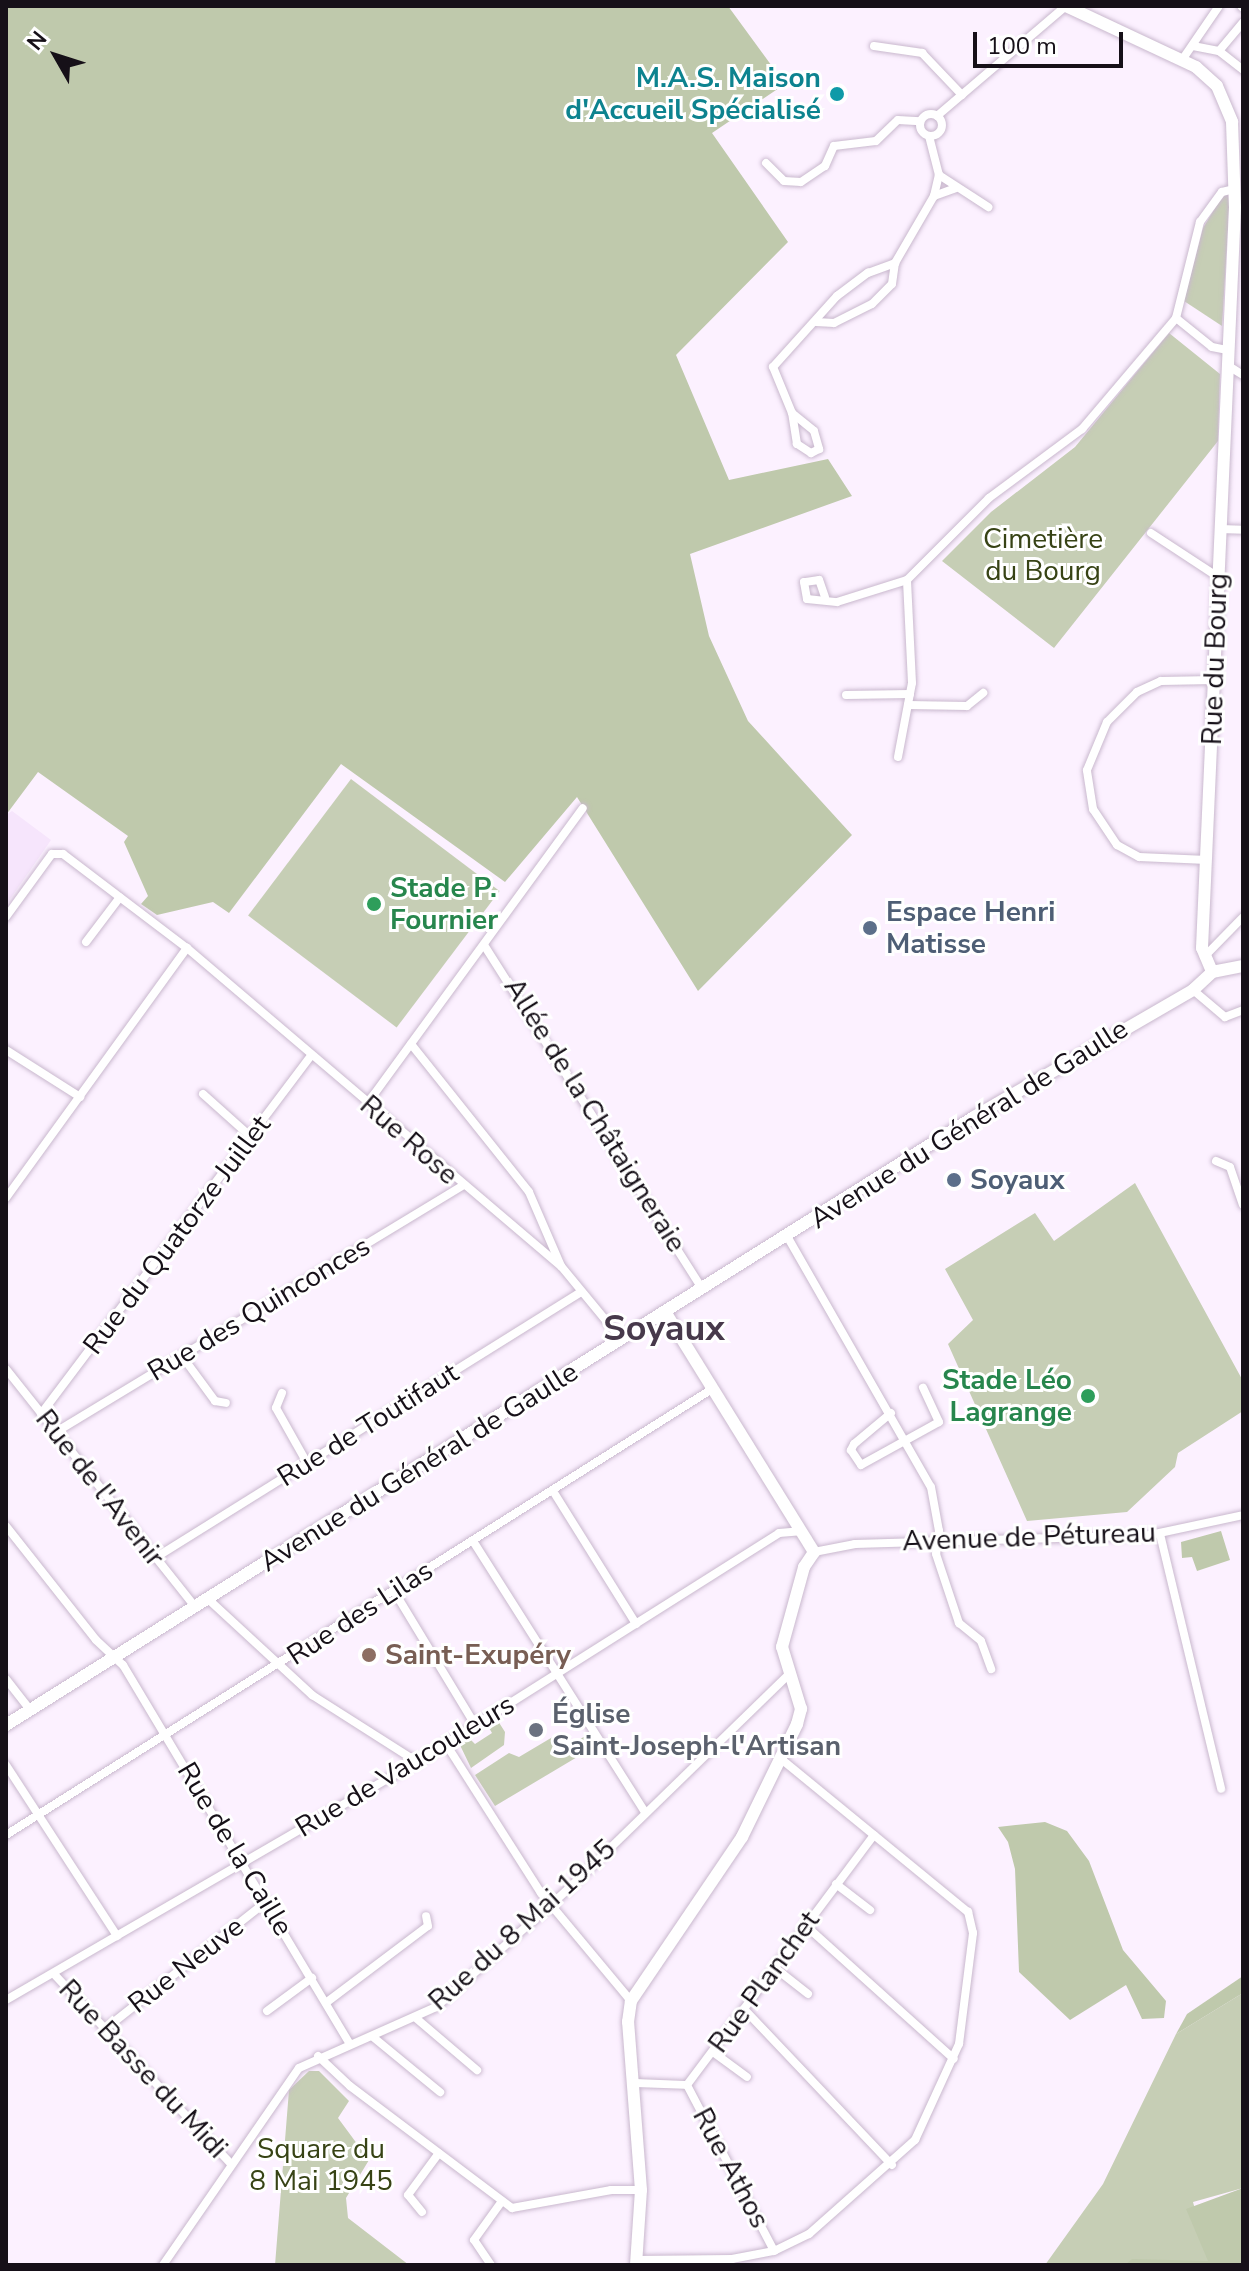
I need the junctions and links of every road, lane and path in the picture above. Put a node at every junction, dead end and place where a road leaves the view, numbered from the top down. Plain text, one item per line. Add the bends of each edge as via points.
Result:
1 (1066, 6) edge
2 (1219, 6) edge
3 (1243, 22) edge
4 (874, 46) dead end
5 (1193, 46) junction
6 (1219, 51) junction
7 (1182, 60) junction
8 (1243, 70) edge
9 (962, 95) junction
10 (937, 116) junction
11 (920, 121) junction
12 (929, 136) junction
13 (766, 163) dead end
14 (1238, 174) edge
15 (939, 175) junction
16 (956, 188) junction
17 (1234, 189) junction
18 (934, 196) junction
19 (988, 207) dead end
20 (1239, 207) edge
21 (895, 263) junction
22 (1176, 318) junction
23 (816, 322) junction
24 (1228, 350) junction
25 (1227, 365) junction
26 (1243, 375) edge
27 (792, 413) junction
28 (1220, 529) junction
29 (1243, 530) edge
30 (1151, 533) dead end
31 (1218, 577) junction
32 (907, 580) junction
33 (825, 597) dead end
34 (1214, 680) junction
35 (983, 693) dead end
36 (910, 694) junction
37 (846, 695) dead end
38 (908, 705) junction
39 (898, 757) dead end
40 (583, 808) dead end
41 (1207, 860) junction
42 (120, 897) junction
43 (6, 917) edge
44 (1243, 917) edge
45 (86, 942) dead end
46 (484, 945) junction
47 (187, 948) junction
48 (1203, 957) junction
49 (1243, 966) edge
50 (1212, 972) junction
51 (1193, 990) junction
52 (1243, 1010) edge
53 (411, 1044) junction
54 (6, 1050) edge
55 (311, 1056) junction
56 (203, 1094) dead end
57 (80, 1097) junction
58 (367, 1104) junction
59 (250, 1136) junction
60 (1216, 1161) dead end
61 (462, 1186) junction
62 (6, 1198) edge
63 (1243, 1205) edge
64 (787, 1236) junction
65 (561, 1266) junction
66 (702, 1289) junction
67 (581, 1292) junction
68 (665, 1312) junction
69 (622, 1340) junction
70 (182, 1356) junction
71 (6, 1369) edge
72 (923, 1388) dead end
73 (712, 1389) junction
74 (282, 1393) dead end
75 (226, 1403) dead end
76 (891, 1413) junction
77 (41, 1414) junction
78 (56, 1432) junction
79 (907, 1440) junction
80 (307, 1463) junction
81 (553, 1491) junction
82 (1243, 1515) edge
83 (6, 1526) edge
84 (800, 1531) junction
85 (1160, 1534) junction
86 (938, 1540) junction
87 (473, 1541) junction
88 (814, 1552) junction
89 (155, 1558) junction
90 (394, 1591) junction
91 (208, 1599) junction
92 (195, 1607) junction
93 (636, 1624) junction
94 (114, 1658) junction
95 (280, 1665) junction
96 (991, 1669) dead end
97 (555, 1675) junction
98 (788, 1675) junction
99 (6, 1679) edge
100 (30, 1710) junction
101 (6, 1725) edge
102 (475, 1725) junction
103 (166, 1736) junction
104 (446, 1744) junction
105 (781, 1759) junction
106 (417, 1762) junction
107 (6, 1765) edge
108 (1221, 1789) dead end
109 (645, 1812) junction
110 (39, 1813) junction
111 (6, 1835) edge
112 (874, 1835) junction
113 (245, 1863) junction
114 (836, 1884) junction
115 (267, 1901) junction
116 (550, 1904) junction
117 (870, 1910) dead end
118 (426, 1916) dead end
119 (805, 1925) junction
120 (117, 1936) junction
121 (775, 1968) junction
122 (54, 1974) junction
123 (312, 1978) junction
124 (808, 1994) dead end
125 (6, 2000) edge
126 (631, 2001) junction
127 (327, 2002) junction
128 (744, 2009) junction
129 (267, 2011) dead end
130 (417, 2019) junction
131 (105, 2029) junction
132 (373, 2037) junction
133 (350, 2044) junction
134 (713, 2052) junction
135 (318, 2056) junction
136 (954, 2059) junction
137 (477, 2070) dead end
138 (747, 2077) dead end
139 (633, 2083) junction
140 (687, 2085) junction
141 (440, 2092) dead end
142 (439, 2153) junction
143 (231, 2164) junction
144 (892, 2165) junction
145 (641, 2190) junction
146 (502, 2201) junction
147 (422, 2212) dead end
148 (774, 2251) junction
149 (637, 2262) edge
150 (163, 2265) edge
151 (491, 2265) edge

1 - 7 street, Rue du Bourg
1 - 9 street
2 - 5 street
3 - 6 street
4 - 9 street via 922,53
5 - 6 street
5 - 7 street
6 - 8 street
7 - 14 street, Rue du Bourg via 1206,74 1222,95 1232,122
9 - 10 street
10 - 11 street via 928,114
10 - 12 street via 942,129
11 - 12 street via 921,131
11 - 13 street via 898,120 876,141 834,146 825,166 801,182 784,181
12 - 15 street
14 - 17 street, Rue du Bourg
15 - 16 street
15 - 18 street
16 - 18 street
16 - 19 street
17 - 20 street, Rue du Bourg
17 - 22 street via 1222,192 1200,222
18 - 21 street
20 - 24 street, Rue du Bourg via 1233,228
21 - 23 street via 858,281
21 - 23 street via 892,284 872,304 834,323
22 - 24 street via 1212,347
22 - 32 street via 1073,437 989,498
23 - 27 street via 773,367
24 - 25 street, Rue du Bourg
25 - 26 street
25 - 28 street, Rue du Bourg
27 - 27 street via 814,431 819,449 811,453 797,444
28 - 29 street
28 - 31 street, Rue du Bourg
30 - 31 street
31 - 34 street, Rue du Bourg
32 - 33 street via 837,602
32 - 36 street
34 - 41 street, Rue du Bourg
34 - 41 street via 1161,681 1137,692 1107,722 1087,770 1093,809 1117,845 1139,857
35 - 38 street via 967,706
36 - 37 street
36 - 38 street
38 - 39 street
40 - 46 street
41 - 48 street, Rue du Bourg
42 - 43 street, Rue Rose via 57,852
42 - 45 street
42 - 47 street, Rue Rose
44 - 48 street
46 - 53 street
46 - 66 street, Allée de la Châtaigneraie
47 - 55 street, Rue Rose
47 - 57 street
48 - 50 street
49 - 50 street
50 - 51 street, Avenue du Général de Gaulle
51 - 52 street via 1225,1017
51 - 64 street, Avenue du Général de Gaulle via 1095,1043
53 - 58 street
53 - 65 street via 529,1192
54 - 57 street
55 - 58 street, Rue Rose
55 - 59 street, Rue du Quatorze Juillet
56 - 59 street
57 - 62 street
58 - 61 street, Rue Rose
59 - 77 street, Rue du Quatorze Juillet
60 - 63 street via 1230,1167
61 - 65 street, Rue Rose
61 - 70 street, Rue des Quinconces
64 - 66 street, Avenue du Général de Gaulle
64 - 76 street
65 - 67 street, Rue Rose
66 - 68 street, Avenue du Général de Gaulle
67 - 69 street, Rue Rose
67 - 80 street, Rue de Toutifaut
68 - 69 street, Avenue du Général de Gaulle
68 - 73 street
69 - 91 street, Avenue du Général de Gaulle
70 - 75 street via 215,1401
70 - 78 street, Rue des Quinconces
71 - 77 street, Rue de l'Avenir
72 - 79 street via 939,1422
73 - 81 street, Rue des Lilas
73 - 84 street
74 - 80 street via 276,1408
76 - 79 street
76 - 79 street via 851,1450 861,1465
77 - 78 street, Rue de l'Avenir
78 - 89 street, Rue de l'Avenir
79 - 86 street via 931,1487
80 - 89 street, Rue de Toutifaut
81 - 87 street, Rue des Lilas
81 - 93 street
82 - 85 street, Avenue de Pétureau
83 - 94 street, Rue de la Caille
84 - 88 street
84 - 93 street, Rue de Vaucouleurs via 779,1533
85 - 86 street, Avenue de Pétureau
85 - 108 street
86 - 88 street, Avenue de Pétureau via 855,1544
86 - 96 street via 936,1554 959,1623 981,1641
87 - 90 street, Rue des Lilas
87 - 97 street
88 - 98 street via 804,1567 782,1647
89 - 92 street, Rue de l'Avenir
90 - 95 street, Rue des Lilas
90 - 102 street
91 - 92 street, Avenue du Général de Gaulle
91 - 95 street
92 - 94 street, Avenue du Général de Gaulle
93 - 97 street, Rue de Vaucouleurs
94 - 100 street, Avenue du Général de Gaulle
94 - 103 street, Rue de la Caille
95 - 103 street, Rue des Lilas
95 - 106 street via 345,1720
97 - 102 street, Rue de Vaucouleurs
97 - 109 street
98 - 105 street via 801,1709
98 - 109 street, Rue du 8 Mai 1945
99 - 100 street
100 - 101 street, Avenue du Général de Gaulle
102 - 104 street, Rue de Vaucouleurs
103 - 110 street, Rue des Lilas
103 - 113 street, Rue de la Caille
104 - 106 street, Rue de Vaucouleurs
104 - 116 street
105 - 112 street
105 - 126 street via 720,1873
106 - 113 street, Rue de Vaucouleurs
107 - 110 street
109 - 116 street, Rue du 8 Mai 1945
110 - 111 street, Rue des Lilas
110 - 120 street
112 - 114 street, Rue Planchet
112 - 136 street via 968,1912 972,1953
113 - 115 street, Rue de la Caille
113 - 120 street, Rue de Vaucouleurs
114 - 117 street
114 - 119 street, Rue Planchet
115 - 123 street, Rue de la Caille
115 - 131 street, Rue Neuve
116 - 126 street
116 - 130 street, Rue du 8 Mai 1945
118 - 127 street via 428,1926
119 - 121 street, Rue Planchet
119 - 136 street
120 - 122 street, Rue de Vaucouleurs
121 - 124 street
121 - 128 street, Rue Planchet
122 - 125 street, Rue de Vaucouleurs
122 - 131 street, Rue Basse du Midi
123 - 127 street, Rue de la Caille
123 - 129 street
126 - 139 street
127 - 133 street, Rue de la Caille
128 - 134 street, Rue Planchet
128 - 144 street
130 - 132 street, Rue du 8 Mai 1945
130 - 137 street
131 - 143 street, Rue Basse du Midi
132 - 133 street, Rue du 8 Mai 1945
132 - 141 street
133 - 135 street, Rue du 8 Mai 1945
134 - 138 street
134 - 140 street, Rue Planchet
135 - 142 street
135 - 143 street, Rue du 8 Mai 1945 via 299,2068
136 - 144 street via 915,2140
139 - 140 street
139 - 145 street
140 - 148 street, Rue Athos
142 - 146 street
142 - 147 street via 408,2195
143 - 150 street, Rue du 8 Mai 1945
144 - 148 street via 842,2210
145 - 146 street via 611,2190 520,2208
145 - 149 street
146 - 151 street via 474,2240
148 - 149 street via 732,2259

